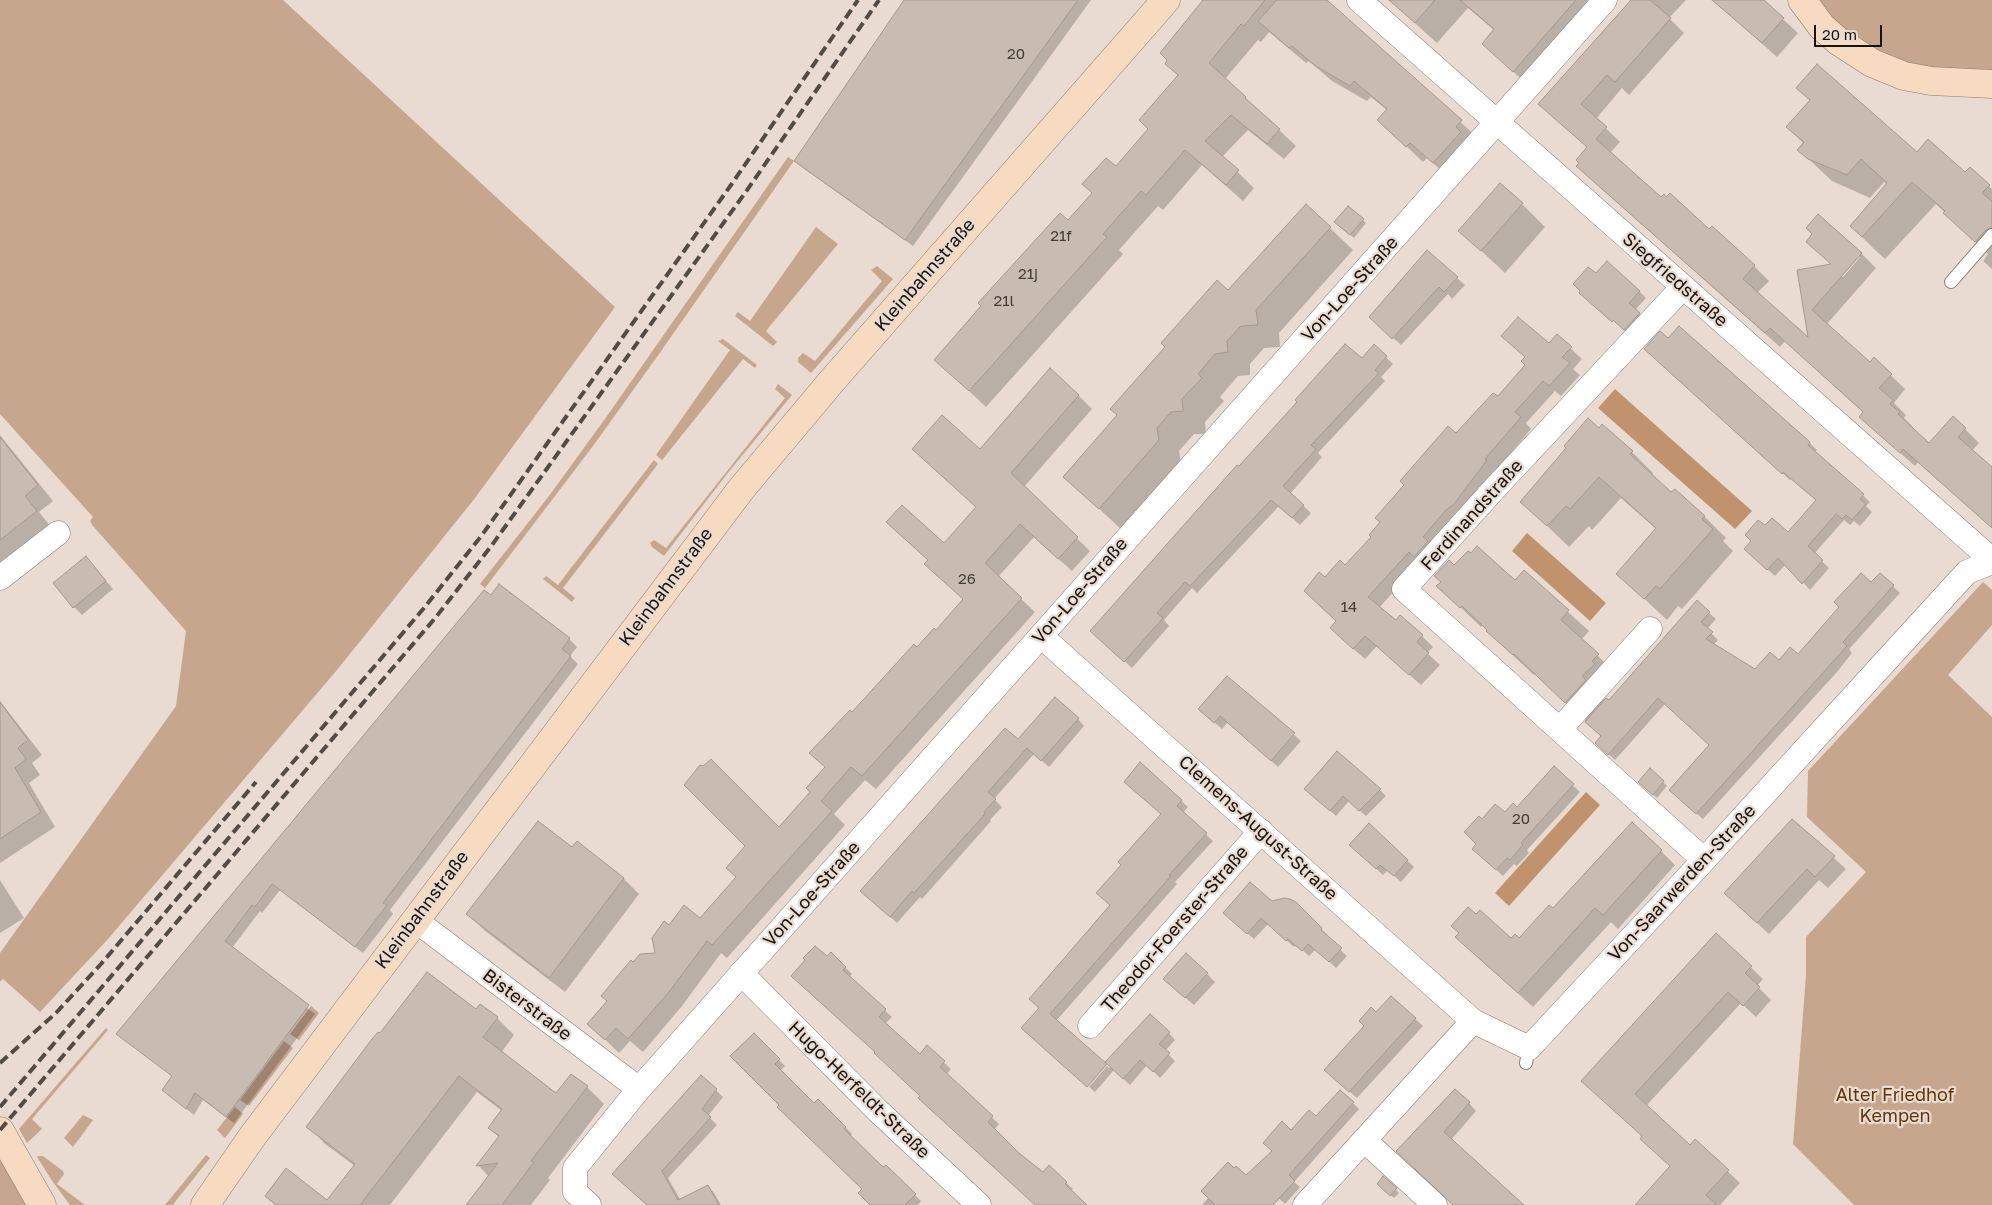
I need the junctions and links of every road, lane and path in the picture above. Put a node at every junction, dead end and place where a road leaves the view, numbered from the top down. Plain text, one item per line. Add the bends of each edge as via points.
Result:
1 (1166, 0) edge
2 (1359, 0) edge
3 (1606, 0) edge
4 (1802, 0) edge
5 (1992, 84) edge
6 (1497, 124) junction
7 (1992, 235) edge
8 (1951, 282) dead end
9 (1683, 287) junction
10 (58, 533) dead end
11 (1992, 561) edge
12 (0, 578) edge
13 (1650, 629) dead end
14 (1041, 636) junction
15 (1560, 729) junction
16 (1261, 831) junction
17 (1704, 860) junction
18 (415, 920) junction
19 (741, 973) junction
20 (1473, 1021) junction
21 (1090, 1026) dead end
22 (639, 1089) junction
23 (0, 1131) edge
24 (1364, 1140) junction
25 (22, 1169) junction
26 (582, 1199) edge
27 (42, 1205) edge
28 (53, 1205) edge
29 (205, 1205) edge
30 (979, 1205) edge
31 (1305, 1205) edge
32 (1435, 1205) edge

1 - 18 street, Kleinbahnstraße via 742,488
2 - 6 street, Siegfriedstraße
3 - 6 street, Von-Loe-Straße
4 - 5 street via 1822,27 1838,41 1888,71 1931,81
6 - 9 street, Siegfriedstraße
6 - 14 street, Von-Loe-Straße
7 - 8 lane
9 - 11 street, Siegfriedstraße
9 - 15 street, Ferdinandstraße via 1404,589
10 - 12 street
11 - 17 street, Von-Saarwerden-Straße via 1967,572
13 - 15 street
14 - 16 street, Clemens-August-Straße
14 - 19 street, Von-Loe-Straße
15 - 17 street, Ferdinandstraße
16 - 20 street, Clemens-August-Straße
16 - 21 street, Theodor-Foerster-Straße
17 - 20 street, Von-Saarwerden-Straße via 1527,1055
18 - 22 street, Bisterstraße
18 - 29 street, Kleinbahnstraße
19 - 22 street, Von-Loe-Straße
19 - 30 street, Hugo-Herfeldt-Straße via 878,1111
20 - 24 street
22 - 26 street, Von-Loe-Straße via 575,1168
23 - 25 street
24 - 31 street
24 - 32 street
25 - 27 street
25 - 28 street

